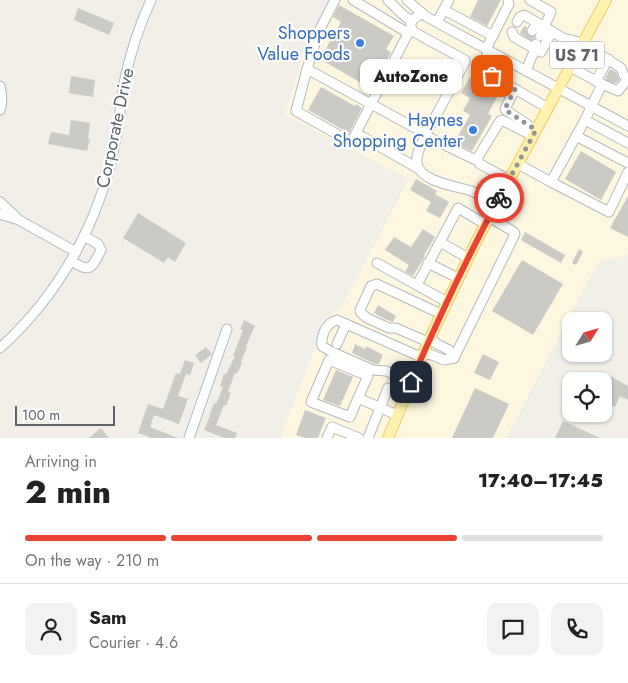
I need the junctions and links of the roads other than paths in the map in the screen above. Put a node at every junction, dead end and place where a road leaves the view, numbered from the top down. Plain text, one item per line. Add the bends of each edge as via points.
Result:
1 (151, 0) edge
2 (335, 0) edge
3 (353, 0) edge
4 (388, 0) edge
5 (407, 0) edge
6 (449, 0) edge
7 (508, 0) edge
8 (530, 0) edge
9 (603, 1) edge
10 (444, 10) junction
11 (422, 13) junction
12 (520, 19) dead end
13 (437, 22) junction
14 (410, 27) junction
15 (544, 27) junction
16 (513, 34) dead end
17 (493, 36) junction
18 (533, 41) junction
19 (583, 43) junction
20 (488, 50) junction
21 (608, 59) junction
22 (570, 67) junction
23 (307, 68) junction
24 (526, 71) junction
25 (603, 84) junction
26 (0, 86) edge
27 (515, 89) junction
28 (558, 89) junction
29 (371, 104) junction
30 (591, 106) junction
31 (548, 108) junction
32 (0, 110) edge
33 (585, 120) junction
34 (628, 126) edge
35 (356, 133) junction
36 (534, 133) junction
37 (426, 134) junction
38 (576, 136) junction
39 (628, 143) edge
40 (478, 161) junction
41 (628, 163) edge
42 (518, 164) junction
43 (419, 169) junction
44 (628, 172) edge
45 (509, 180) junction
46 (551, 182) junction
47 (0, 197) edge
48 (495, 205) junction
49 (2, 208) edge
50 (487, 220) junction
51 (84, 236) junction
52 (440, 242) junction
53 (76, 252) junction
54 (468, 258) junction
55 (71, 261) junction
56 (377, 263) dead end
57 (428, 263) junction
58 (458, 278) junction
59 (416, 285) junction
60 (447, 302) junction
61 (441, 314) junction
62 (346, 324) junction
63 (227, 328) dead end
64 (429, 340) junction
65 (337, 344) dead end
66 (0, 348) edge
67 (422, 355) junction
68 (454, 358) junction
69 (411, 382) junction
70 (388, 388) dead end
71 (358, 398) junction
72 (380, 408) junction
73 (397, 415) junction
74 (189, 438) edge
75 (327, 438) edge
76 (359, 438) edge
77 (368, 438) edge
78 (388, 438) edge

1 - 51 street, Corporate Drive via 127,70 107,179
2 - 23 street via 319,31
3 - 14 street
4 - 14 street
5 - 11 street
6 - 10 street
7 - 17 street
8 - 15 street via 551,12
9 - 19 main road, US 71
10 - 13 street
10 - 17 street
11 - 13 street
11 - 14 street
12 - 15 street
13 - 20 street
14 - 29 street
14 - 37 street via 465,60
15 - 18 street
15 - 18 street via 541,52
15 - 19 street via 563,38
16 - 18 street
17 - 20 street
18 - 24 street
19 - 21 street
19 - 22 main road, US 71
20 - 24 street
20 - 27 street via 480,70
21 - 25 street
21 - 25 street via 616,68 621,68 625,78 618,91
22 - 25 street
22 - 28 main road, US 71
23 - 29 street
23 - 35 street via 296,111 351,142
24 - 28 street
25 - 30 street
26 - 32 street
27 - 31 street
27 - 36 street via 505,109
28 - 30 street
28 - 31 main road, US 71
29 - 35 street
29 - 37 street
30 - 33 street
30 - 34 street
31 - 36 main road, US 71
33 - 38 street
33 - 39 street
35 - 43 street
36 - 40 street via 502,120
36 - 42 main road, US 71
37 - 40 street
37 - 43 street via 417,157
38 - 41 street
38 - 46 street
40 - 45 street
42 - 45 main road, US 71
42 - 46 street
43 - 48 street via 430,178 473,192
44 - 46 street via 609,212
45 - 48 main road, US 71
47 - 49 street
48 - 50 main road, US 71
49 - 53 street
50 - 52 street via 458,208
50 - 54 main road, US 71
50 - 68 street via 515,234
51 - 53 street, Corporate Drive
51 - 55 street via 98,244 101,250 88,268
52 - 54 street
52 - 57 street
53 - 55 street, Corporate Drive
54 - 58 main road, US 71
55 - 66 street, Corporate Drive via 37,309
56 - 59 street
57 - 58 street
57 - 59 street
58 - 60 main road, US 71
59 - 60 street
60 - 61 main road, US 71
61 - 64 main road, US 71
61 - 64 street via 377,284 371,286 367,294 360,310 364,316 389,328
62 - 65 street
62 - 67 street
62 - 69 street via 337,320 331,322 326,328 322,346 372,370 386,371
63 - 74 street
64 - 67 main road, US 71
64 - 68 street via 449,350
67 - 68 street via 444,360
67 - 69 main road, US 71
69 - 73 main road, US 71
70 - 72 street
71 - 71 street via 350,417 311,402 328,360 368,376
71 - 72 street
72 - 73 street
72 - 77 street
73 - 78 main road, US 71
75 - 76 street via 332,427

